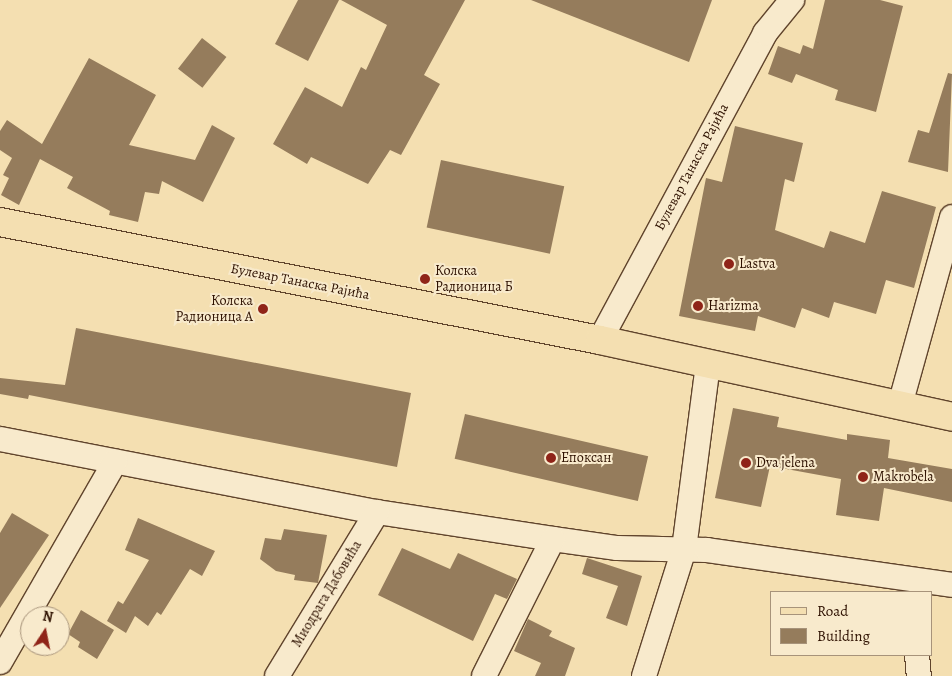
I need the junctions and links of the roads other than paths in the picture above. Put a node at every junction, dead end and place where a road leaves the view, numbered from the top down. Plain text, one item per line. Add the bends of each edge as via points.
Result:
1 (792, 0) edge
2 (952, 217) edge
3 (0, 222) edge
4 (600, 340) junction
5 (708, 364) junction
6 (900, 405) junction
7 (952, 417) edge
8 (0, 439) edge
9 (115, 462) junction
10 (377, 512) junction
11 (552, 540) junction
12 (684, 549) junction
13 (911, 585) edge
14 (952, 585) edge
15 (917, 656) edge
16 (0, 662) edge
17 (277, 676) edge
18 (484, 676) edge
19 (644, 676) edge
20 (919, 676) edge

1 - 4 street, Булевар Танаска Рајића via 760,42
2 - 6 street
3 - 4 main road, Булевар Танаска Рајића
4 - 5 main road, Булевар Танаска Рајића
5 - 6 main road, Булевар Танаска Рајића
5 - 12 street
6 - 7 main road, Булевар Танаска Рајића
8 - 9 street
9 - 10 street
9 - 16 street
10 - 11 street
10 - 17 street, Миодрага Дабовића
11 - 12 street via 617,548
11 - 18 street
12 - 13 street
12 - 19 street
13 - 14 street
15 - 20 street

